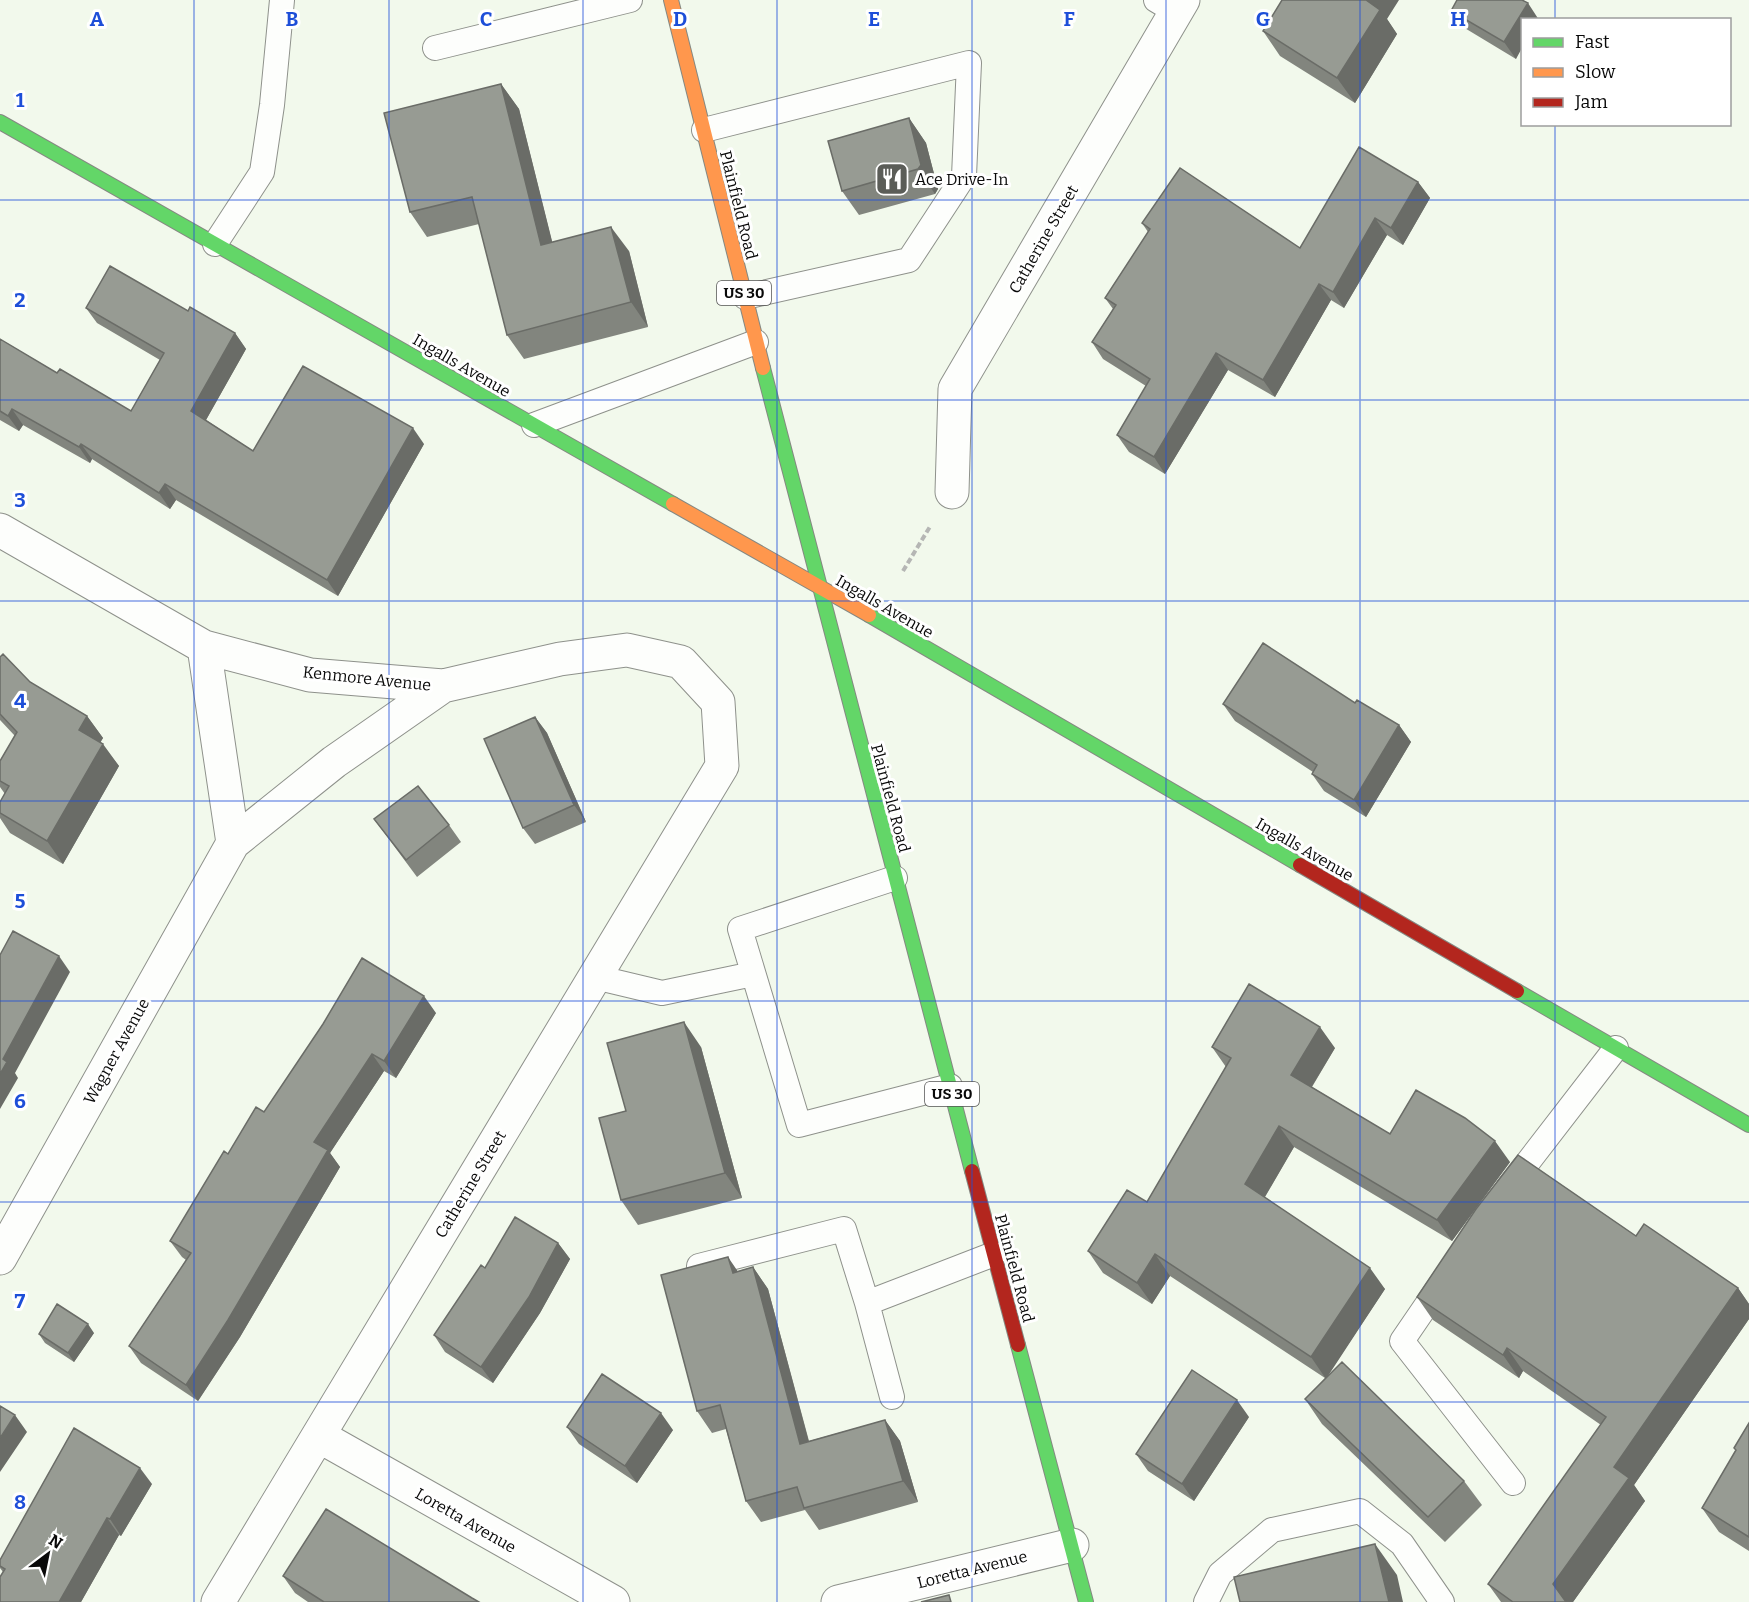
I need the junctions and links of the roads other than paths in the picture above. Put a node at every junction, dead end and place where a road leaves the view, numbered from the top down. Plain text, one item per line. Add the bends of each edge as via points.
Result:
1 (282, 0) edge
2 (630, 0) edge
3 (671, 0) edge
4 (1172, 4) edge
5 (435, 48) dead end
6 (0, 122) edge
7 (704, 130) junction
8 (215, 244) junction
9 (745, 297) junction
10 (756, 342) junction
11 (534, 425) junction
12 (952, 492) road end
13 (0, 530) edge
14 (818, 586) junction
15 (204, 647) junction
16 (443, 686) junction
17 (722, 766) joint
18 (233, 843) junction
19 (895, 878) junction
20 (753, 974) junction
21 (595, 976) junction
22 (1616, 1048) junction
23 (950, 1086) junction
24 (1749, 1125) edge
25 (1495, 1206) edge
26 (994, 1254) junction
27 (0, 1258) edge
28 (1455, 1263) edge
29 (673, 1273) edge
30 (867, 1303) junction
31 (892, 1397) dead end
32 (319, 1436) junction
33 (1513, 1483) dead end
34 (1072, 1545) junction
35 (218, 1602) edge
36 (613, 1602) edge
37 (838, 1602) edge
38 (1086, 1602) edge
39 (1206, 1602) edge
40 (1442, 1602) edge

1 - 8 lane via 262,172
2 - 5 lane
3 - 7 street, Plainfield Road / US 30
4 - 12 street, Catherine Street via 956,389
6 - 8 street, Ingalls Avenue
7 - 9 street, Plainfield Road / US 30
7 - 9 lane via 969,63 964,176 909,260
8 - 11 street, Ingalls Avenue
9 - 10 street, Plainfield Road / US 30
10 - 11 lane
10 - 14 street, Plainfield Road / US 30
11 - 14 street, Ingalls Avenue
13 - 15 street, Kenmore Avenue
14 - 19 street, Plainfield Road / US 30
14 - 22 street, Ingalls Avenue
15 - 16 street, Kenmore Avenue via 310,675
15 - 18 street
16 - 17 street, Kenmore Avenue via 560,658 627,650 681,662 718,702
16 - 18 street, Wagner Avenue via 334,762
17 - 21 street, Catherine Street
18 - 27 street, Wagner Avenue
19 - 20 lane via 740,929
19 - 23 street, Plainfield Road / US 30
20 - 21 lane via 662,993
20 - 23 lane via 799,1125
21 - 32 street, Catherine Street
22 - 24 street, Ingalls Avenue
22 - 25 lane
23 - 26 street, Plainfield Road / US 30
26 - 30 lane
26 - 34 street, Plainfield Road / US 30
28 - 33 lane via 1402,1341
29 - 30 lane via 844,1229
30 - 31 lane
32 - 35 street, Catherine Street
32 - 36 street, Loretta Avenue
34 - 37 street, Loretta Avenue
34 - 38 street, Plainfield Road / US 30
39 - 40 lane via 1220,1574 1272,1530 1360,1511 1402,1544

